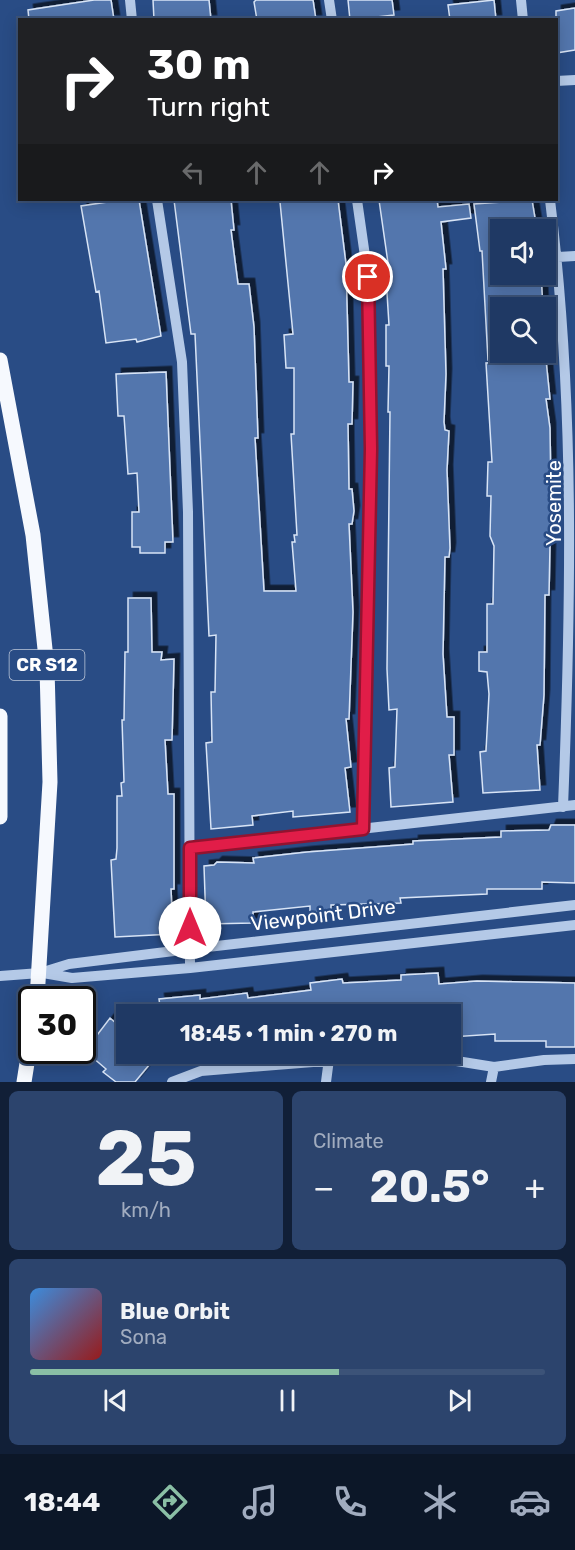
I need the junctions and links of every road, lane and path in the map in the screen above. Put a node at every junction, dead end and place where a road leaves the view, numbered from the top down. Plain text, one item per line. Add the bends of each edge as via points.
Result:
1 (130, 0) edge
2 (329, 0) edge
3 (521, 0) edge
4 (132, 18) edge
5 (332, 18) edge
6 (523, 18) edge
7 (575, 80) edge
8 (558, 81) edge
9 (157, 201) edge
10 (357, 201) edge
11 (550, 201) edge
12 (575, 256) edge
13 (558, 258) junction
14 (0, 360) edge
15 (574, 445) edge
16 (573, 627) edge
17 (0, 716) edge
18 (575, 806) edge
19 (563, 807) junction
20 (0, 817) edge
21 (363, 829) junction
22 (190, 848) junction
23 (575, 905) edge
24 (575, 925) edge
25 (190, 949) junction
26 (190, 968) junction
27 (40, 973) junction
28 (0, 976) edge
29 (38, 986) edge
30 (575, 1059) edge
31 (461, 1062) edge
32 (27, 1064) edge
33 (276, 1064) edge
34 (328, 1064) edge
35 (494, 1067) junction
36 (24, 1082) edge
37 (172, 1082) edge
38 (326, 1082) edge
39 (491, 1082) edge

1 - 4 street
2 - 5 street
3 - 6 street
7 - 8 street
9 - 22 street via 182,362 188,512
10 - 21 street via 368,277 371,449
11 - 13 street, Yosemite
12 - 13 street
13 - 15 street, Yosemite
14 - 27 main road, CR S12 via 33,535 47,668 50,782
15 - 16 street, Yosemite
16 - 19 street, Yosemite
17 - 20 main road
18 - 19 street
19 - 21 street
21 - 22 street
22 - 25 street
23 - 25 street, Viewpoint Drive
24 - 26 street, Viewpoint Drive
25 - 26 street
25 - 27 street, Viewpoint Drive via 69,964
26 - 27 street, Viewpoint Drive via 72,978
27 - 28 street, Viewpoint Drive
27 - 29 main road, CR S12
30 - 35 street
31 - 35 street
32 - 36 main road
33 - 37 street via 201,1071
34 - 38 street
35 - 39 street

